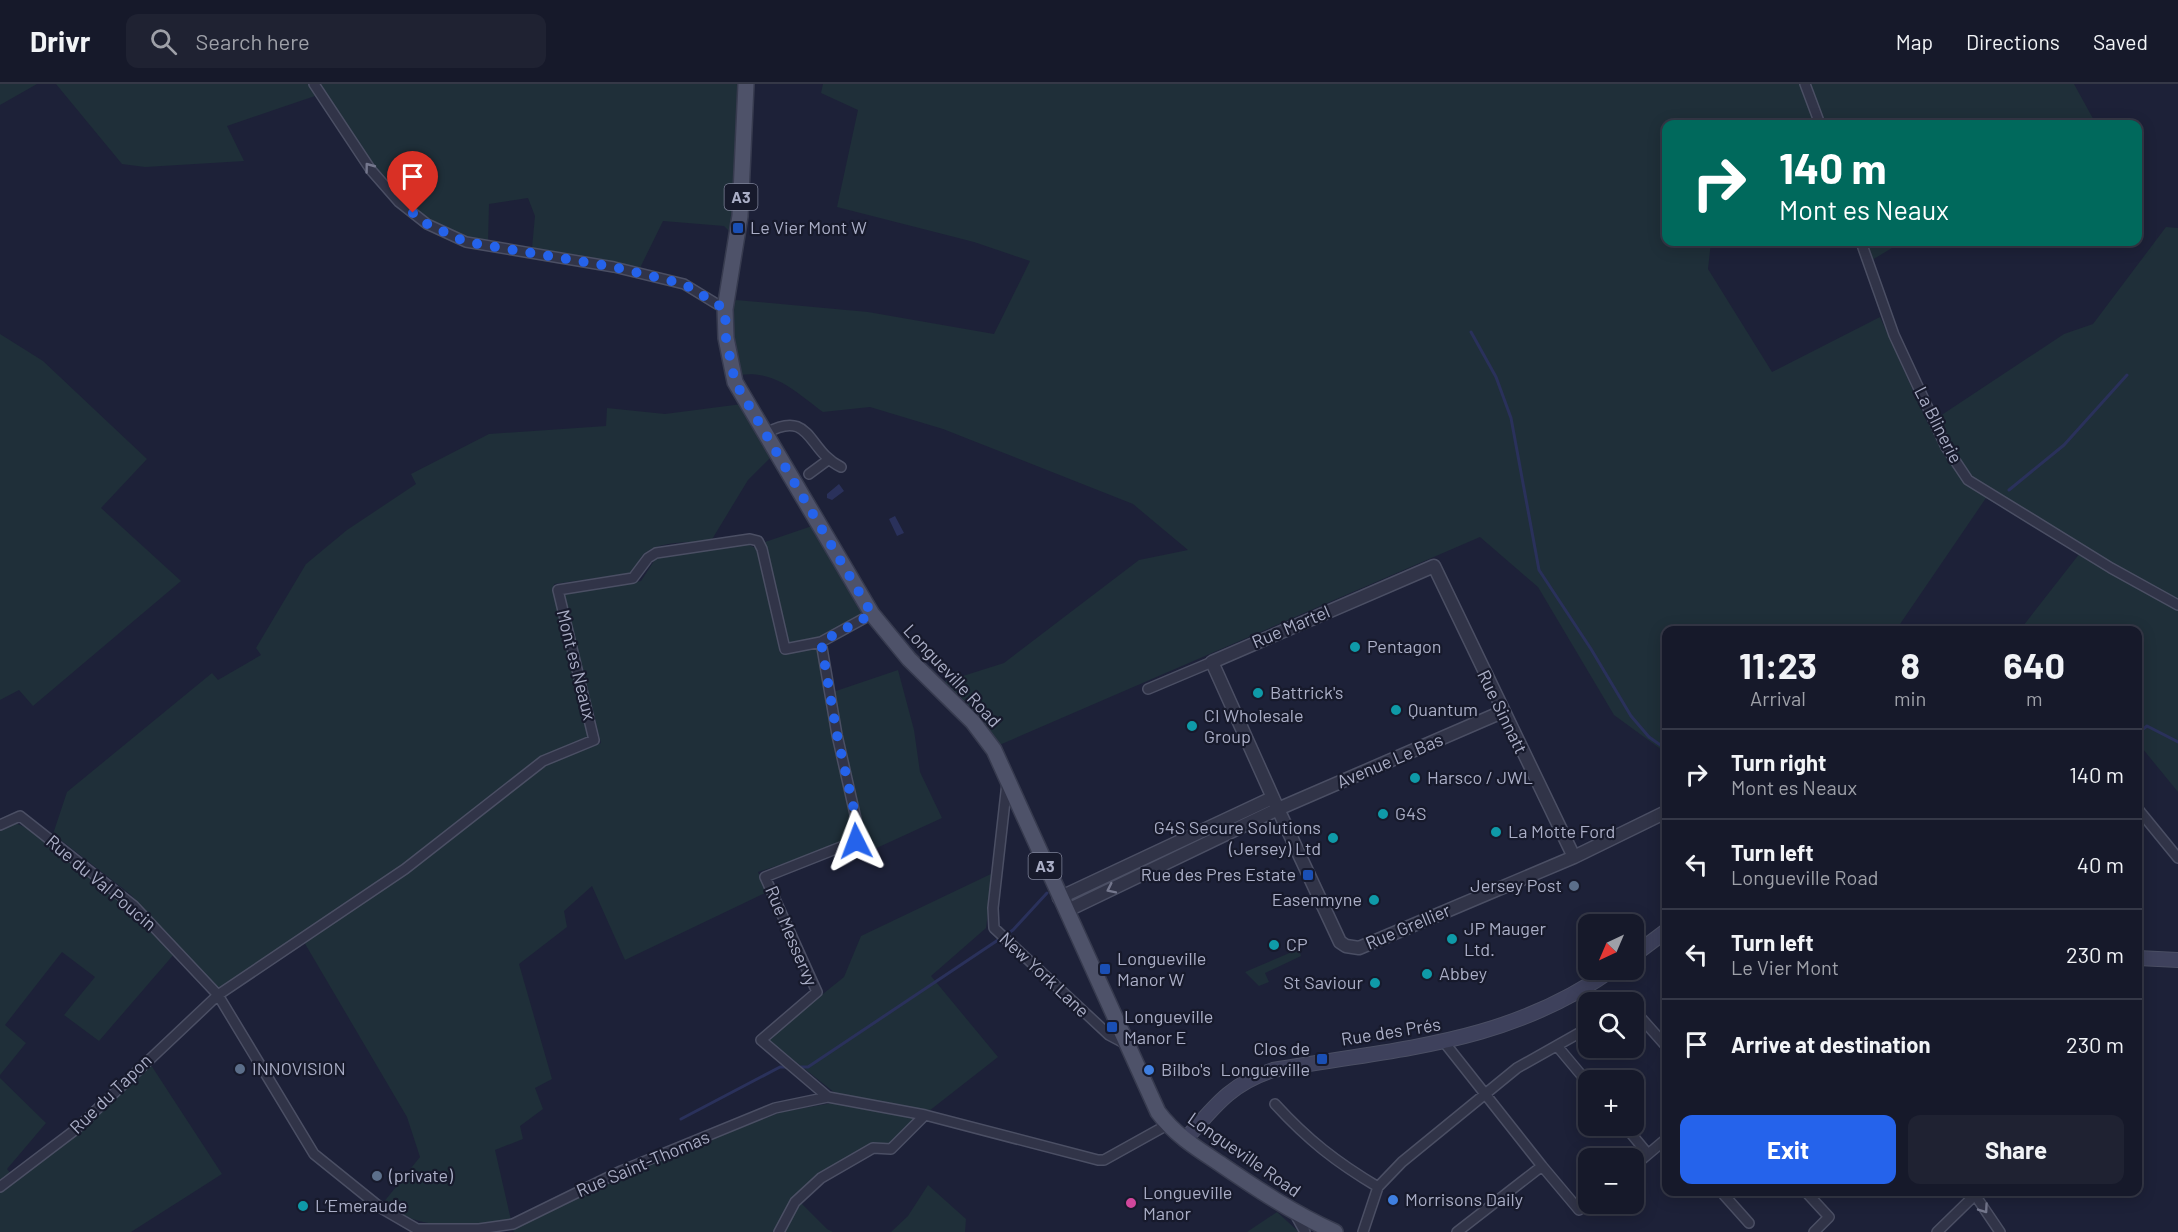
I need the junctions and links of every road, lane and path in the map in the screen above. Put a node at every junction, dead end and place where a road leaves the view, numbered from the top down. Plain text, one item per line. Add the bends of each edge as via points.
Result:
1 (314, 84) edge
2 (746, 84) edge
3 (1805, 84) edge
4 (1818, 120) edge
5 (1862, 246) edge
6 (725, 309) junction
7 (766, 433) junction
8 (828, 460) junction
9 (841, 467) dead end
10 (809, 474) dead end
11 (1434, 566) joint
12 (2178, 605) edge
13 (872, 614) junction
14 (821, 642) junction
15 (1212, 662) junction
16 (1148, 689) dead end
17 (1503, 712) junction
18 (1007, 780) junction
19 (1272, 798) junction
20 (1278, 810) junction
21 (1662, 814) edge
22 (2142, 814) edge
23 (0, 825) edge
24 (1574, 857) junction
25 (2178, 858) edge
26 (1062, 904) junction
27 (1662, 935) edge
28 (1644, 948) edge
29 (2142, 958) edge
30 (2178, 960) edge
31 (1596, 980) edge
32 (218, 995) junction
33 (1644, 1021) edge
34 (1578, 1034) edge
35 (1444, 1042) junction
36 (1662, 1042) edge
37 (1127, 1045) junction
38 (1557, 1046) junction
39 (1578, 1071) edge
40 (1484, 1094) junction
41 (828, 1097) junction
42 (1275, 1104) dead end
43 (925, 1115) junction
44 (1167, 1125) junction
45 (1633, 1136) edge
46 (1185, 1140) junction
47 (1662, 1142) edge
48 (1648, 1154) junction
49 (1644, 1157) edge
50 (1542, 1166) junction
51 (0, 1187) edge
52 (1378, 1187) junction
53 (1725, 1196) edge
54 (1810, 1196) edge
55 (1974, 1196) edge
56 (1976, 1196) edge
57 (1578, 1209) edge
58 (1295, 1214) junction
59 (1749, 1223) dead end
60 (450, 1231) edge
61 (779, 1232) edge
62 (1305, 1232) edge
63 (1335, 1232) edge
64 (1363, 1232) edge
65 (1457, 1232) edge
66 (1814, 1232) edge
67 (1937, 1232) edge
68 (2000, 1232) edge

6 -> 1 street via 684,284 614,267 466,242 427,224 399,202 371,170
2 - 6 main road, A3 via 740,216
3 - 4 street
5 - 12 street, La Blinerie via 1894,335 1946,447 1968,480
6 - 7 main road, Longueville Road / A3 via 735,382
7 - 8 street via 788,424 800,426
7 - 13 main road, Longueville Road / A3
8 - 9 street
8 - 10 street
11 - 15 street, Rue Martel
11 - 17 street, Rue Sinnatt
13 - 14 street, Mont es Neaux
13 - 18 main road, Longueville Road / A3 via 909,659 974,722 994,750
14 - 32 street, Mont es Neaux via 784,649 762,549 750,539 656,553 633,578 558,590 594,740 543,761 405,869
14 - 41 street, Rue Messervy via 859,832 856,841 765,877 817,992 761,1040
15 - 16 street, Rue Martel
15 - 19 street
17 - 20 street, Avenue Le Bas
17 - 24 street, Rue Sinnatt
18 - 26 main road, Longueville Road / A3
18 - 37 street, New York Lane via 994,928 1109,1035
19 - 20 street
19 - 26 street
20 - 24 street, Rue Grellier via 1336,935 1346,946 1359,948
20 -> 26 street, Avenue Le Bas
21 - 24 street, Rue Grellier
22 - 25 street
23 - 32 street, Rue du Val Poucin via 20,816 28,822 134,906
26 - 37 main road, Longueville Road / A3
27 - 28 main road
29 - 30 main road
31 - 35 main road, Rue des Prés via 1556,1005 1506,1026
32 - 51 street, Rue du Tapon via 75,1130
32 - 60 street, Rue Saint-Thomas via 314,1154 403,1223
33 - 36 street
34 - 38 street
35 - 40 street
35 - 46 main road, Rue des Prés via 1273,1070 1248,1078 1223,1097
37 - 44 main road, Longueville Road / A3
38 - 39 street
38 - 40 street via 1517,1068
40 - 50 street
40 - 52 street
41 - 43 street, Rue Saint-Thomas
41 - 60 street, Rue Saint-Thomas via 775,1108 621,1171 513,1224
42 - 52 street via 1332,1160
43 - 44 street, Rue Saint-Thomas via 1098,1160
43 - 61 street via 891,1149 873,1148 820,1178 795,1202
44 - 46 main road, Longueville Road / A3
45 - 48 street
46 - 58 main road, Longueville Road / A3
47 - 48 street
48 - 49 street
50 - 57 street
50 - 65 street
52 - 64 street
53 - 59 street
54 - 66 street via 1829,1217
67 -> 55 street
56 -> 68 street
58 - 62 street
58 - 63 main road, Longueville Road / A3

